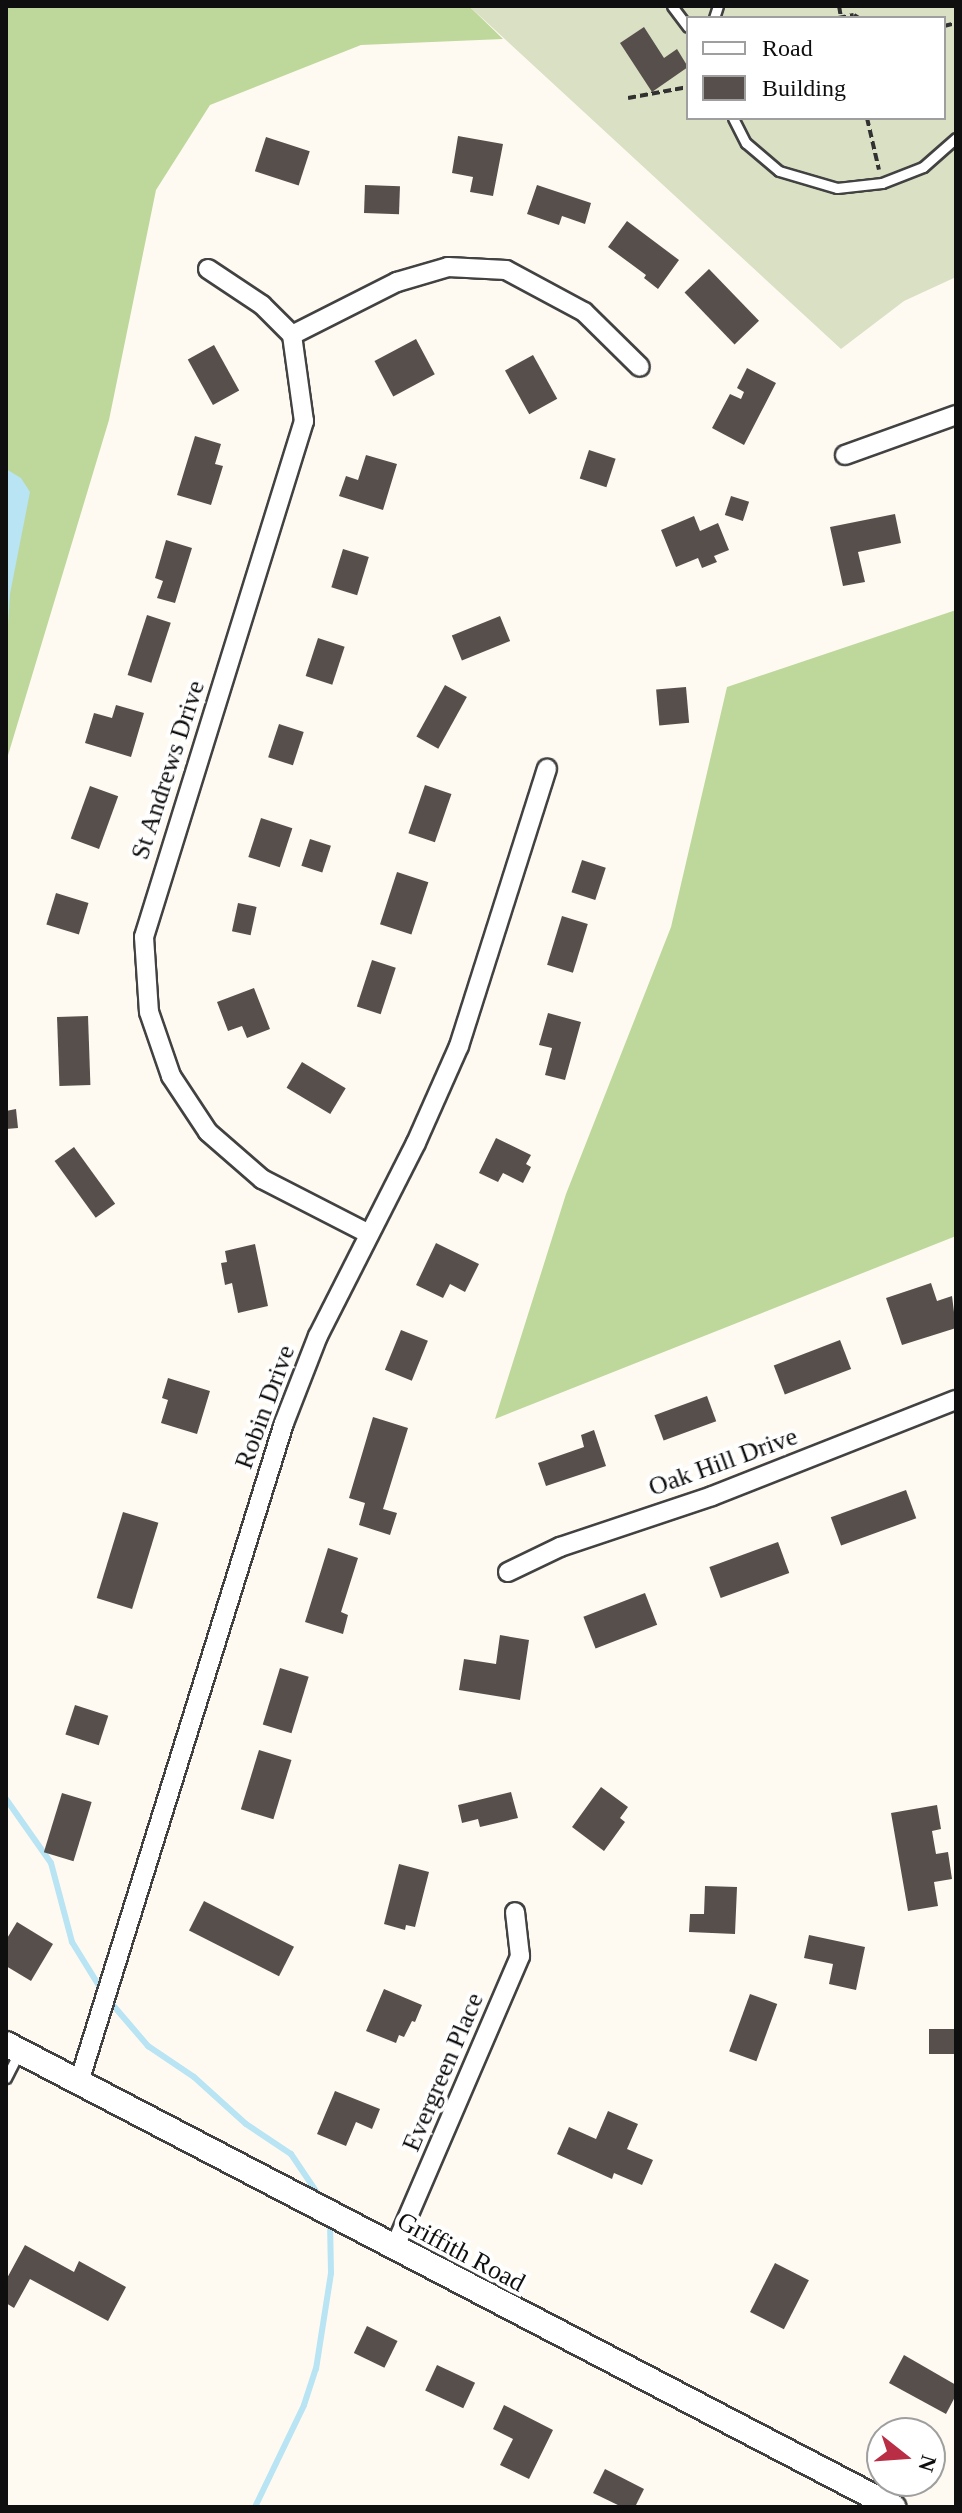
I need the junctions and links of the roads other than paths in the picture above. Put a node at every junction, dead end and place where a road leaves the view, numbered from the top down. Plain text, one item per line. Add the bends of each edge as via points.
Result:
1 (672, 6) edge
2 (686, 24) edge
3 (734, 120) edge
4 (956, 138) edge
5 (208, 269) dead end
6 (292, 335) junction
7 (640, 367) dead end
8 (956, 415) edge
9 (845, 455) dead end
10 (547, 769) dead end
11 (369, 1234) junction
12 (956, 1400) edge
13 (508, 1572) dead end
14 (515, 1912) dead end
15 (13, 2048) edge
16 (6, 2078) edge
17 (79, 2082) junction
18 (394, 2249) junction
19 (893, 2507) edge

1 - 2 lane
3 - 4 lane via 746,143 779,171 837,188 882,183 923,167
5 - 6 street via 262,305
6 - 7 street via 409,278 448,267 506,270 584,312
6 - 11 street, St Andrews Drive via 304,421 144,937 149,1012 171,1076 208,1132 262,1179
8 - 9 street
10 - 11 street, Robin Drive via 459,1046
11 - 17 street, Robin Drive via 318,1336 284,1423
12 - 13 street, Oak Hill Drive via 712,1496 560,1547
14 - 18 street, Evergreen Place via 520,1956
15 - 16 lane
15 - 17 street, Griffith Road
17 - 18 street, Griffith Road
18 - 19 street, Griffith Road

